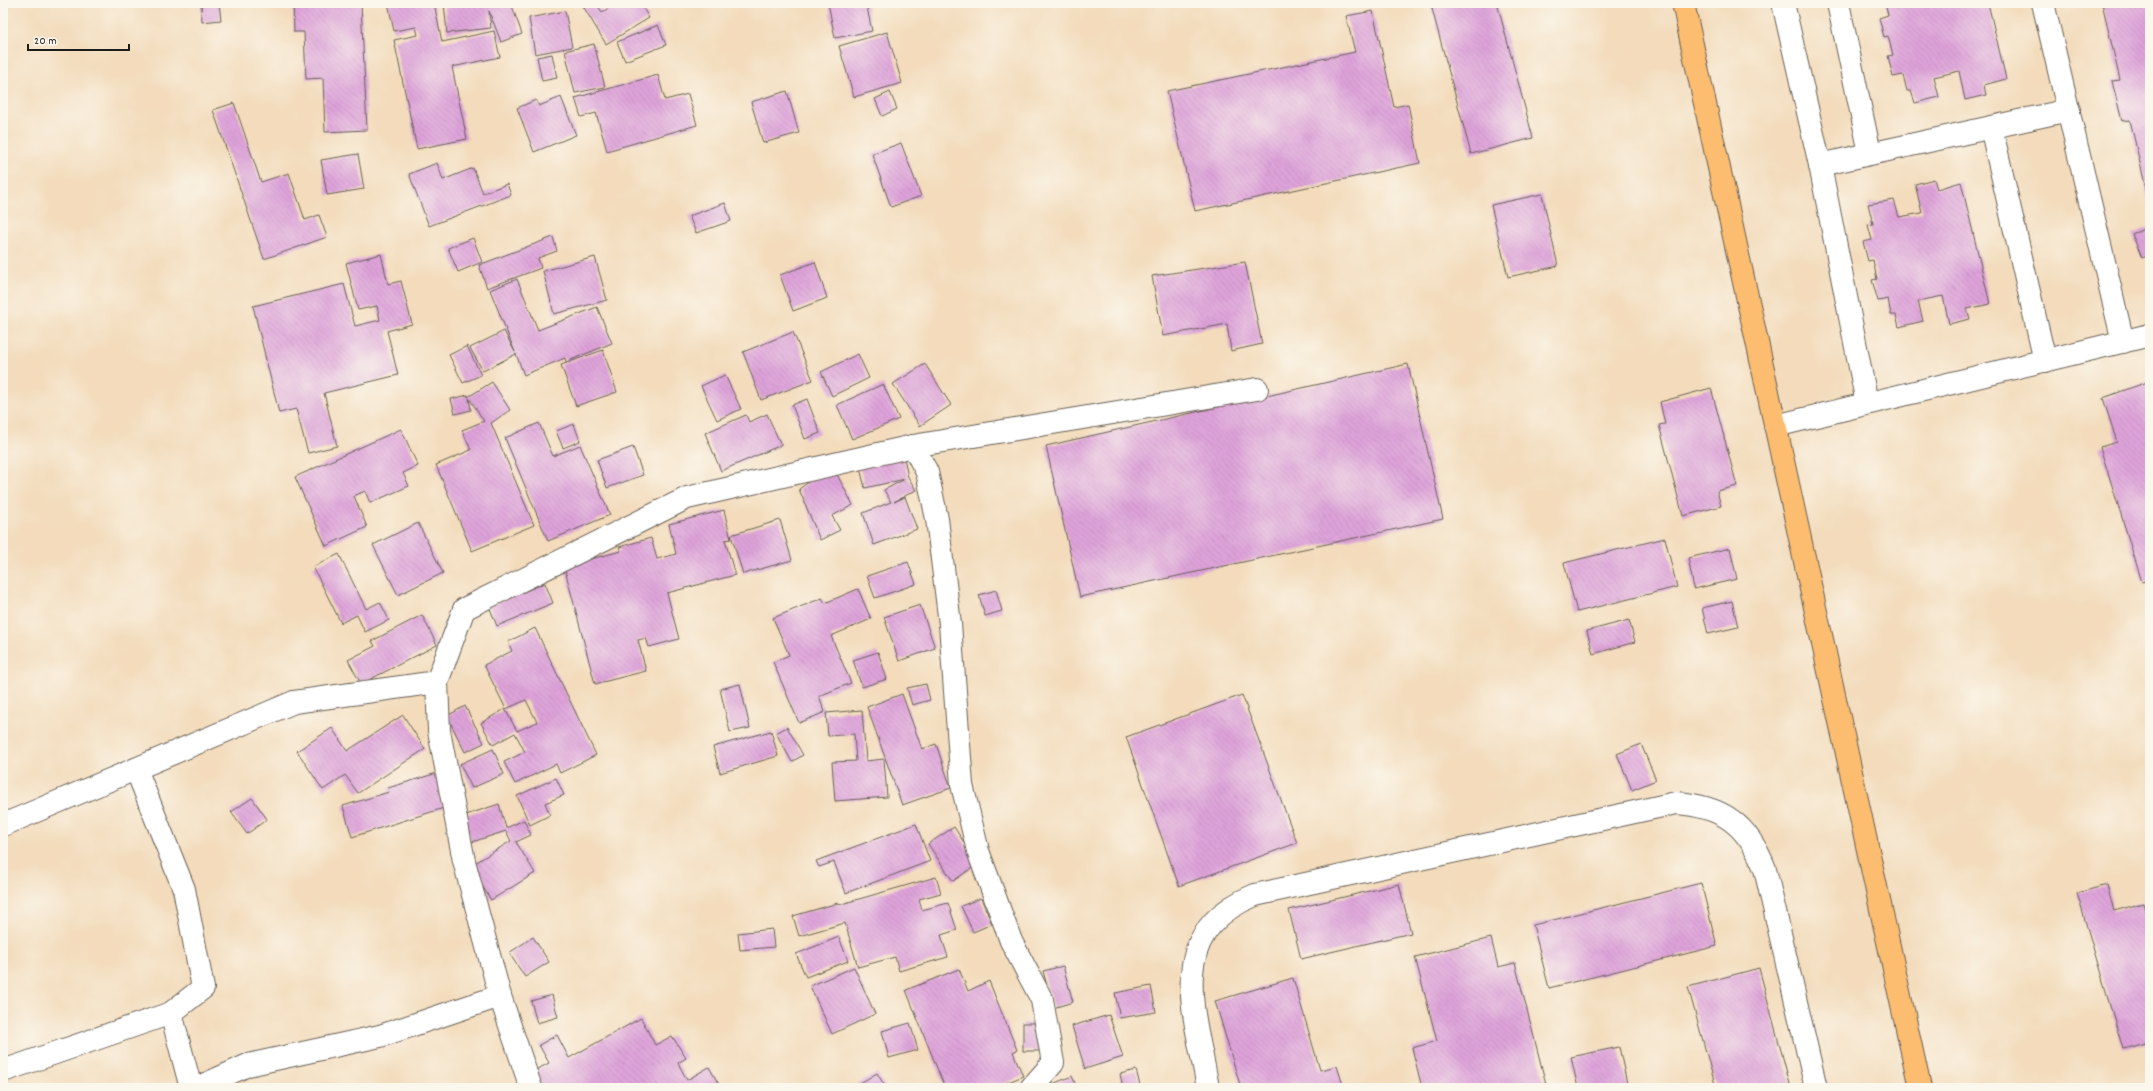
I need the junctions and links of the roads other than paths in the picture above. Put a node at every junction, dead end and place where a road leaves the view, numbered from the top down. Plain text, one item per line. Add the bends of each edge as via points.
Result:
1 (1683, 3) edge
2 (1783, 3) edge
3 (1838, 3) edge
4 (2043, 3) edge
5 (2069, 110) junction
6 (1991, 127) junction
7 (1870, 153) junction
8 (1820, 165) junction
9 (2150, 335) edge
10 (2124, 342) junction
11 (2045, 361) junction
12 (1257, 389) dead end
13 (1867, 403) junction
14 (1775, 426) junction
15 (913, 446) junction
16 (437, 682) junction
17 (136, 769) junction
18 (3, 825) edge
19 (500, 996) junction
20 (171, 1013) junction
21 (3, 1071) edge
22 (201, 1087) edge
23 (531, 1088) edge
24 (1032, 1088) edge
25 (1208, 1088) edge
26 (1816, 1088) edge
27 (1920, 1088) edge

1 - 14 main road
2 - 8 street
3 - 7 street
4 - 5 street
5 - 6 street
5 - 10 street
6 - 7 street
6 - 11 street
7 - 8 street
8 - 13 street
9 - 10 street
10 - 11 street
11 - 13 street
12 - 15 street
13 - 14 street
14 - 27 main road
15 - 16 street via 687,498 464,609
15 - 24 street via 927,472 937,519 950,624 962,785 978,851 1011,941 1042,1000 1053,1063
16 - 17 street via 294,702
16 - 19 street via 439,731 464,861
17 - 18 street
17 - 20 street via 184,889 203,988
19 - 22 street via 380,1036 248,1066
19 - 23 street
20 - 21 street
20 - 22 street
25 - 26 street via 1190,976 1193,958 1210,925 1238,902 1255,895 1676,803 1699,805 1725,815 1739,825 1759,853 1765,869

